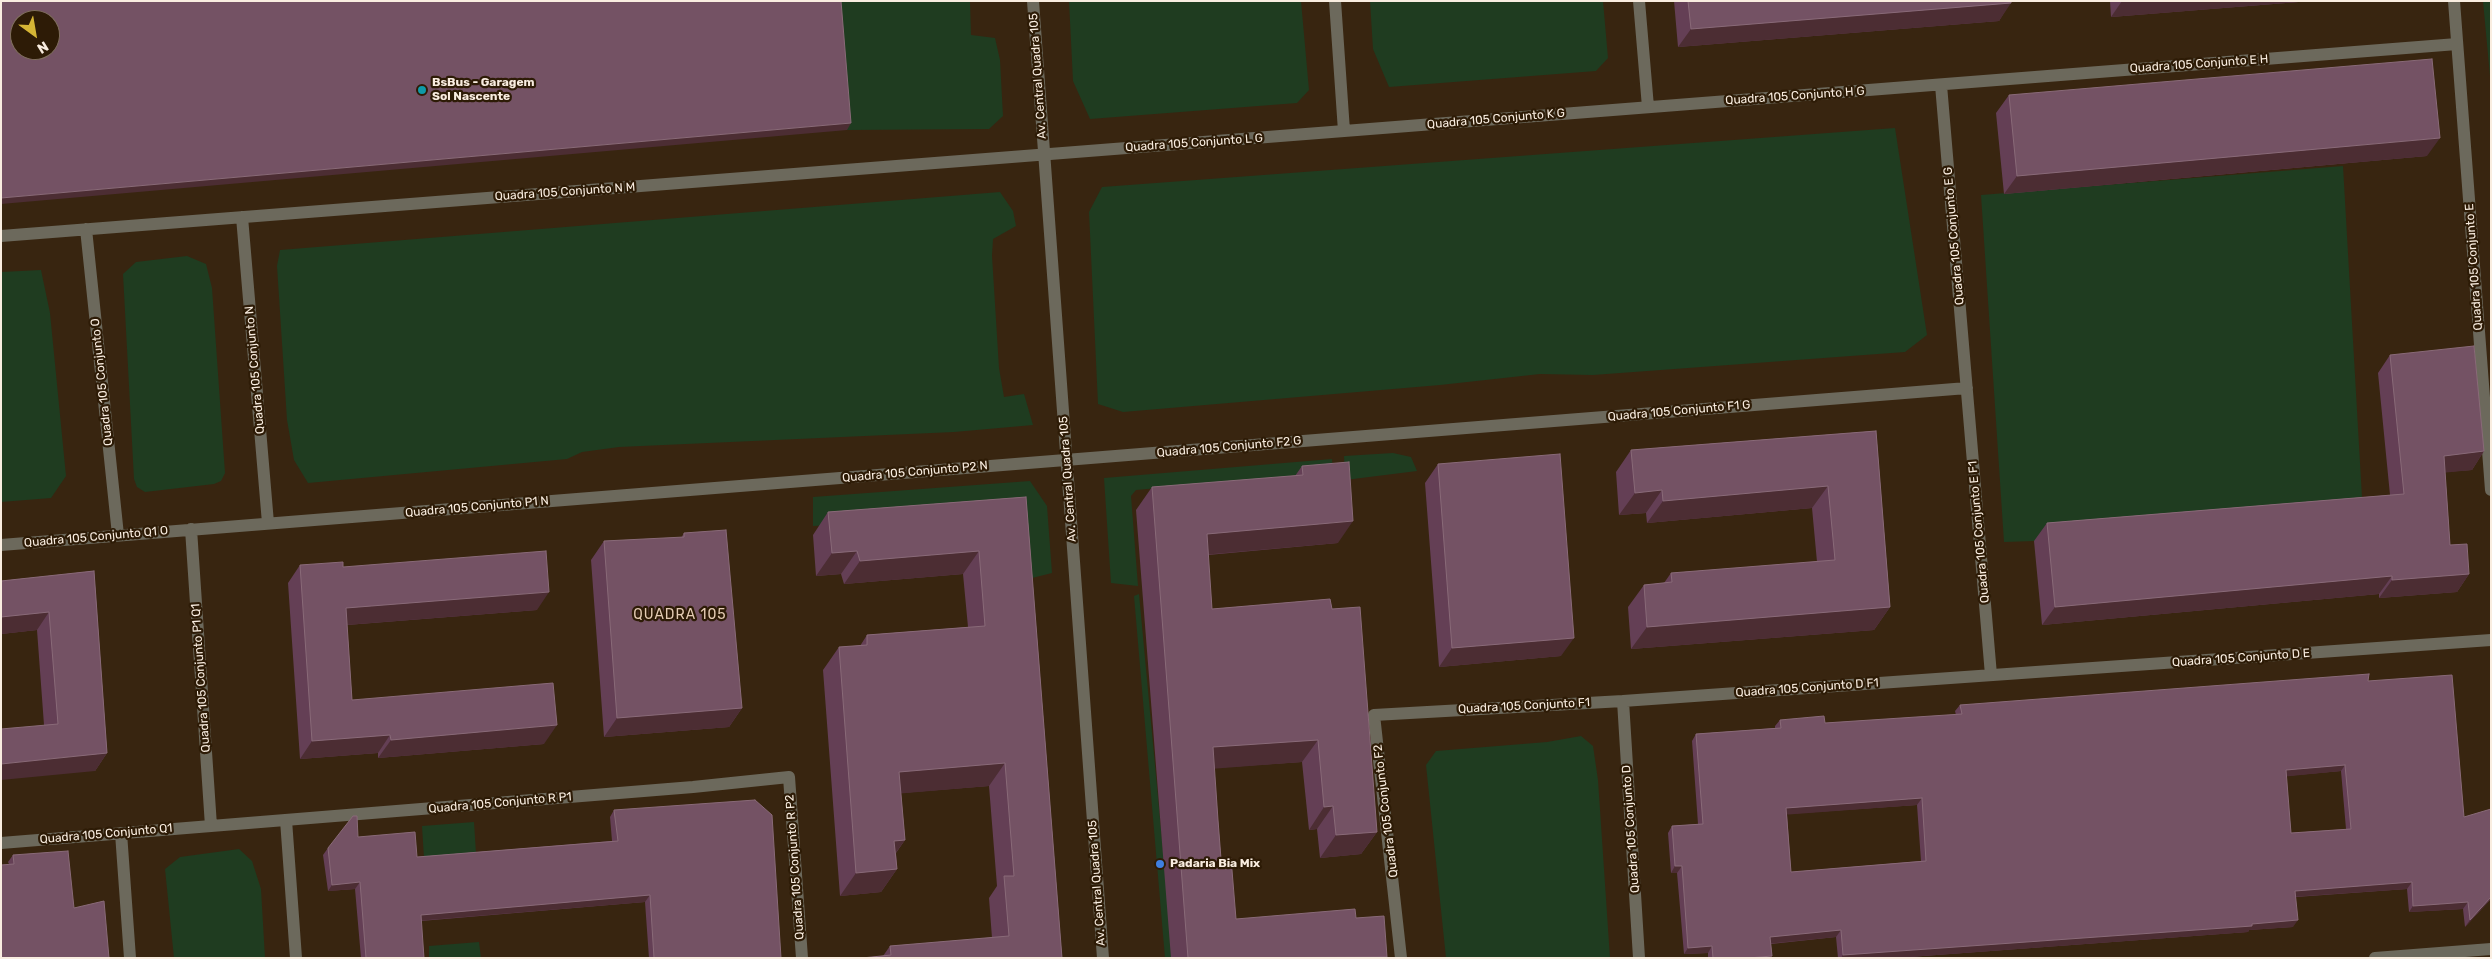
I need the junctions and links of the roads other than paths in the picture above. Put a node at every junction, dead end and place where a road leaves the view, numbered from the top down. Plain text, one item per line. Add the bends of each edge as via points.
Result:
1 (1033, 1) edge
2 (1335, 1) edge
3 (1639, 1) edge
4 (2454, 1) edge
5 (2457, 44) junction
6 (1941, 84) junction
7 (1648, 107) junction
8 (1344, 131) junction
9 (1044, 154) junction
10 (242, 217) junction
11 (86, 229) junction
12 (1, 236) edge
13 (1967, 388) junction
14 (1392, 434) joint
15 (1067, 460) junction
16 (763, 484) joint
17 (2491, 490) edge
18 (268, 523) junction
19 (191, 529) junction
20 (118, 535) junction
21 (1, 545) edge
22 (2491, 640) edge
23 (1990, 675) junction
24 (1623, 701) junction
25 (1425, 711) joint
26 (789, 777) joint
27 (286, 820) junction
28 (211, 826) junction
29 (121, 833) junction
30 (1, 843) edge
31 (2491, 949) edge
32 (130, 958) edge
33 (296, 958) edge
34 (802, 958) edge
35 (1103, 958) edge
36 (1402, 958) edge
37 (1639, 958) edge
38 (2375, 958) edge

1 - 9 street, Av. Central Quadra 105
2 - 8 street
3 - 7 street
4 - 5 street, Quadra 105 Conjunto E
5 - 6 street, Quadra 105 Conjunto E H
5 - 17 street, Quadra 105 Conjunto E
6 - 7 street, Quadra 105 Conjunto H G
6 - 13 street, Quadra 105 Conjunto E G
7 - 8 street, Quadra 105 Conjunto K G
8 - 9 street, Quadra 105 Conjunto L G
9 - 10 street, Quadra 105 Conjunto N M
9 - 15 street, Av. Central Quadra 105
10 - 11 street, Quadra 105 Conjunto N M
10 - 18 street, Quadra 105 Conjunto N
11 - 12 street, Quadra 105 Conjunto N M
11 - 20 street, Quadra 105 Conjunto O
13 - 14 street, Quadra 105 Conjunto F1 G
13 - 23 street, Quadra 105 Conjunto E F1
14 - 15 street, Quadra 105 Conjunto F2 G
15 - 16 street, Quadra 105 Conjunto P2 N
15 - 35 street, Av. Central Quadra 105
16 - 18 street, Quadra 105 Conjunto P1 N
18 - 19 street, Quadra 105 Conjunto P1 N
19 - 20 street, Quadra 105 Conjunto Q1 O
19 - 28 street, Quadra 105 Conjunto P1 Q1
20 - 21 street, Quadra 105 Conjunto Q1 O
22 - 23 street, Quadra 105 Conjunto D E
23 - 24 street, Quadra 105 Conjunto D F1
24 - 25 street, Quadra 105 Conjunto F1
24 - 37 street, Quadra 105 Conjunto D
25 - 36 street, Quadra 105 Conjunto F2 via 1374,715
26 - 27 street, Quadra 105 Conjunto R P1
26 - 34 street, Quadra 105 Conjunto R P2
27 - 28 street, Quadra 105 Conjunto R P1
27 - 33 street
28 - 29 street, Quadra 105 Conjunto Q1
29 - 30 street, Quadra 105 Conjunto Q1
29 - 32 street
31 - 38 street

